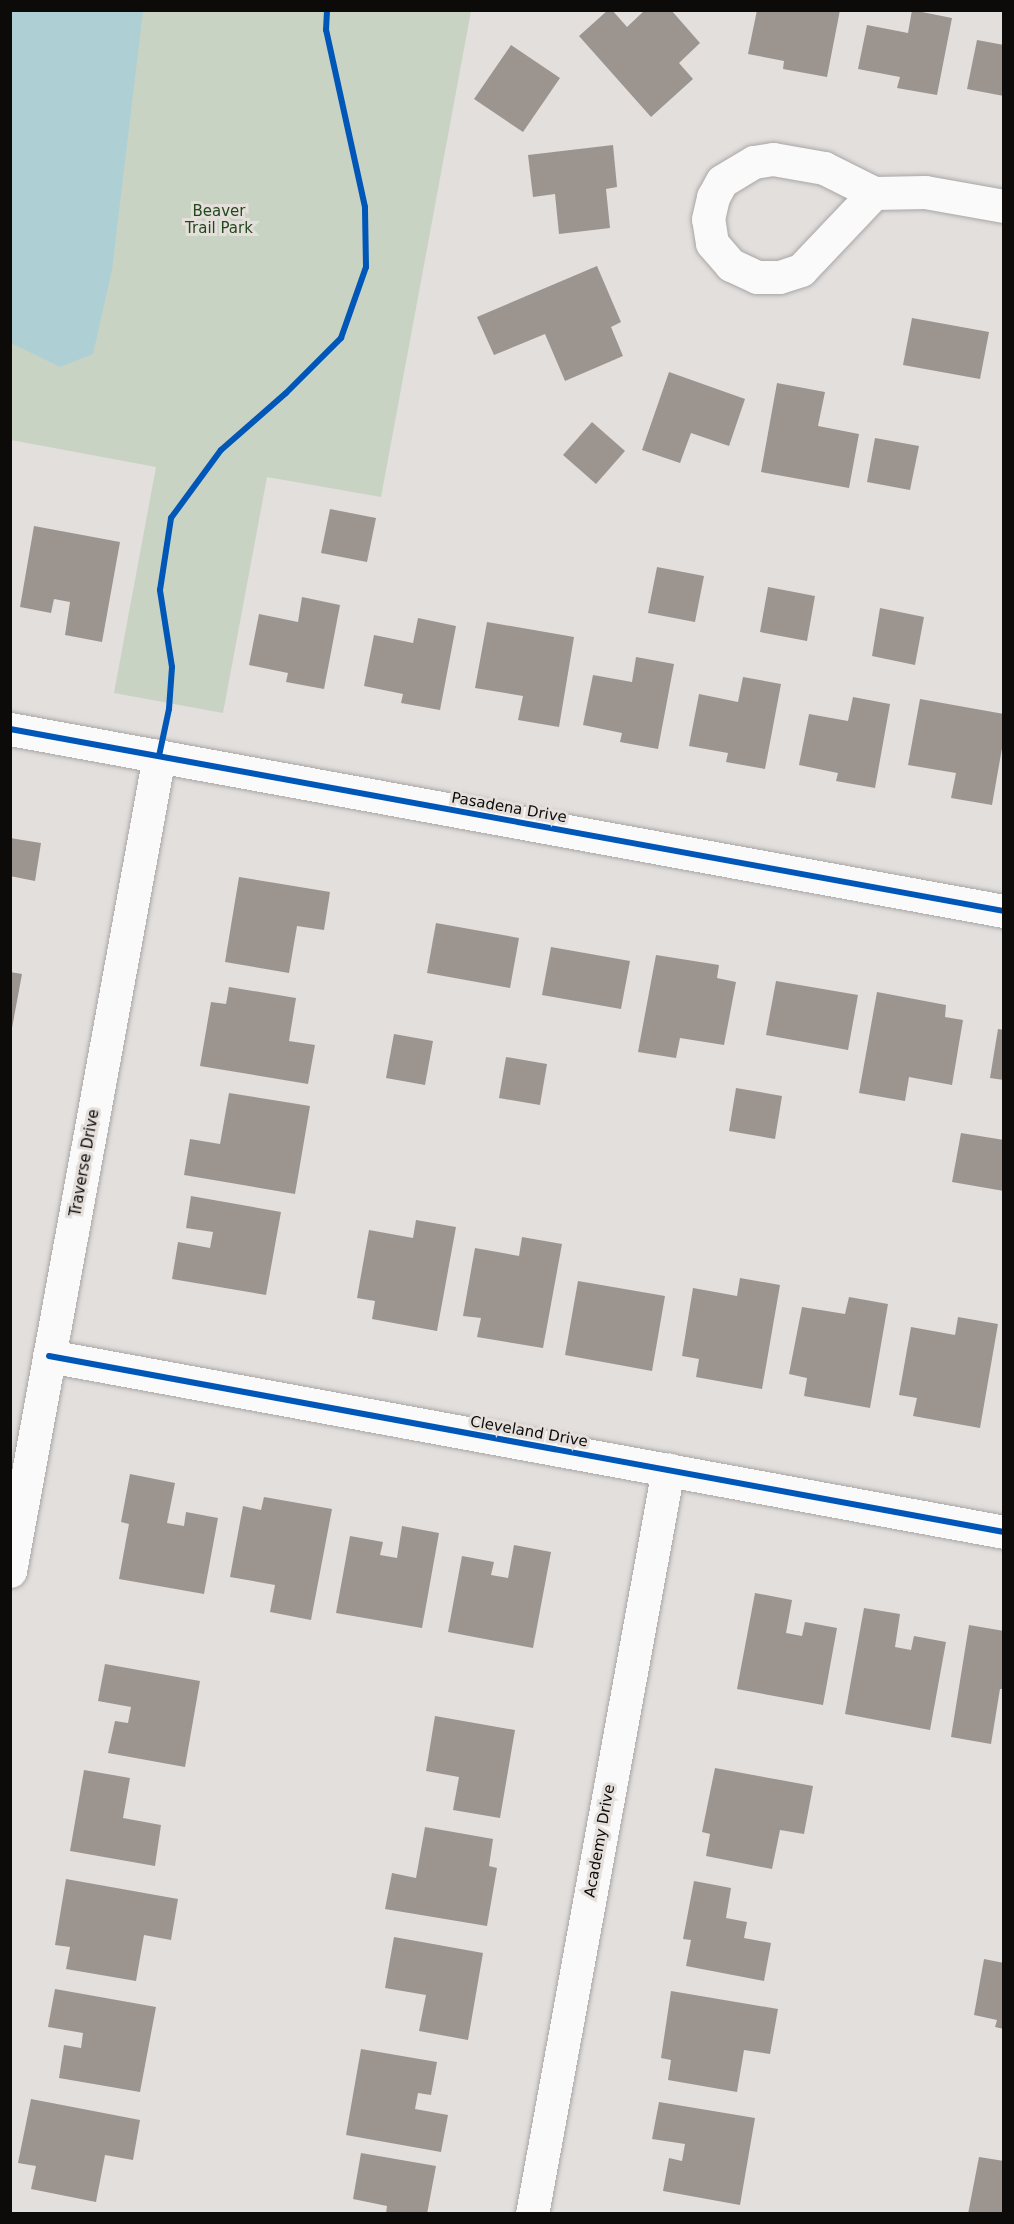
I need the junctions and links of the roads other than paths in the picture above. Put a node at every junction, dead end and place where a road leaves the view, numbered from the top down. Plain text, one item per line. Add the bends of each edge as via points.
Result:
1 (874, 193) junction
2 (1004, 206) edge
3 (10, 729) edge
4 (159, 756) junction
5 (1004, 911) edge
6 (49, 1356) junction
7 (668, 1469) junction
8 (1004, 1532) edge
9 (10, 1571) edge
10 (532, 2214) edge

1 - 1 street via 824,168 772,159 754,162 722,181 708,219 712,243 731,265 757,277 779,277 801,270
1 - 2 street via 925,192
3 - 4 street, Pasadena Drive
4 - 5 street, Pasadena Drive
4 - 6 street, Traverse Drive
6 - 7 street, Cleveland Drive
6 - 9 street, Traverse Drive
7 - 8 street, Cleveland Drive
7 - 10 street, Academy Drive

